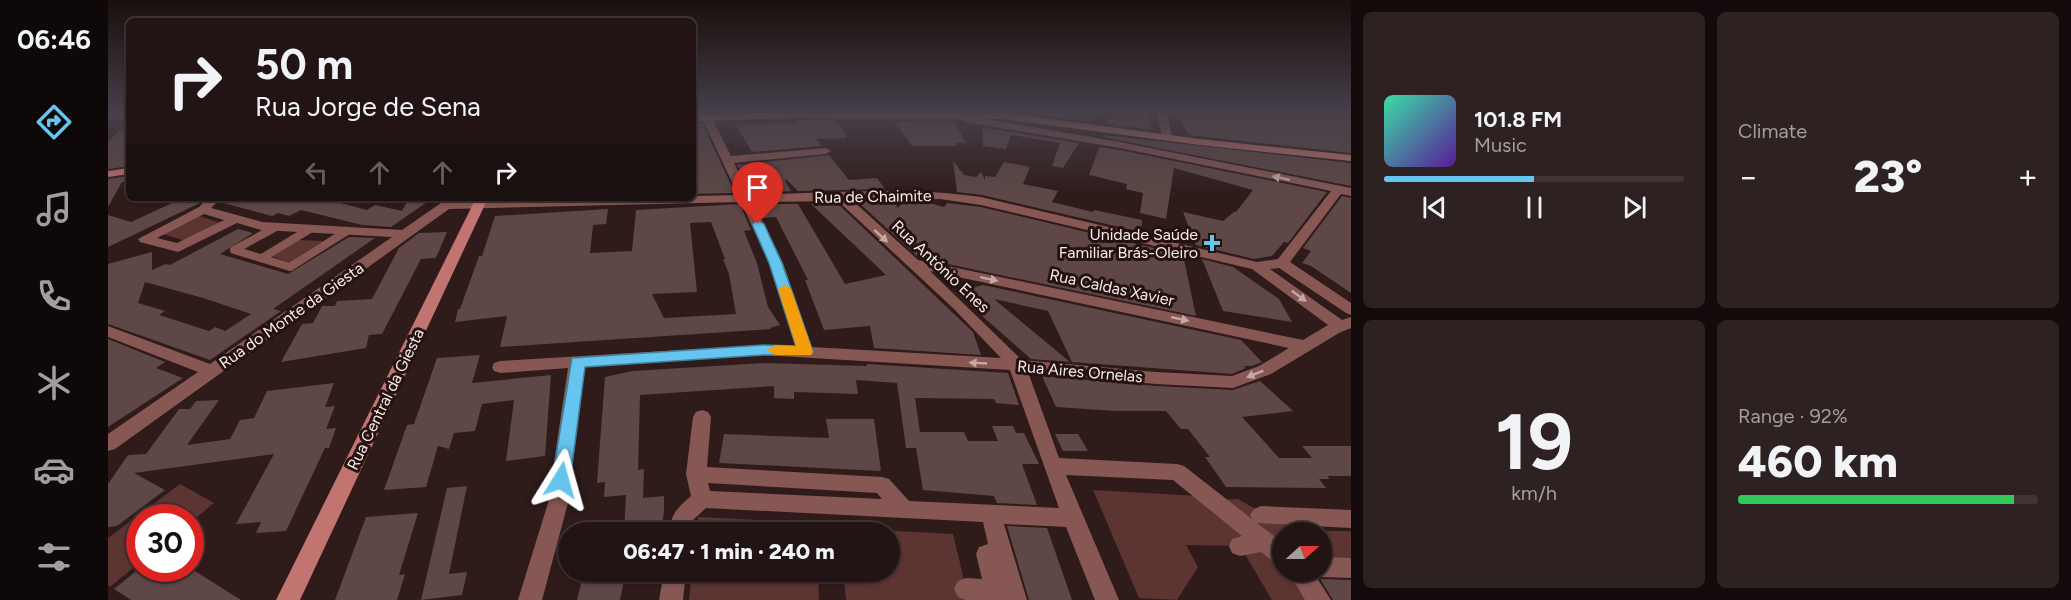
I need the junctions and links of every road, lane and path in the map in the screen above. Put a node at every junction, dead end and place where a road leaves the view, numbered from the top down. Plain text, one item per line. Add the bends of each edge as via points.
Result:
1 (718, 141) edge
2 (1094, 141) edge
3 (1202, 141) edge
4 (826, 151) dead end
5 (1351, 158) edge
6 (727, 160) junction
7 (126, 171) edge
8 (108, 174) edge
9 (1345, 191) edge
10 (839, 195) junction
11 (745, 198) junction
12 (696, 200) edge
13 (212, 201) edge
14 (475, 201) edge
15 (481, 201) edge
16 (203, 210) junction
17 (236, 219) junction
18 (276, 227) junction
19 (310, 229) junction
20 (347, 231) junction
21 (406, 234) junction
22 (262, 258) junction
23 (911, 263) junction
24 (1282, 263) junction
25 (1257, 266) junction
26 (1351, 310) edge
27 (1346, 324) edge
28 (108, 331) edge
29 (1305, 346) junction
30 (806, 352) junction
31 (578, 362) junction
32 (1017, 365) junction
33 (500, 367) dead end
34 (212, 371) junction
35 (702, 417) dead end
36 (108, 444) edge
37 (1052, 466) junction
38 (696, 474) junction
39 (702, 499) junction
40 (904, 510) junction
41 (991, 514) junction
42 (1261, 514) dead end
43 (1072, 518) junction
44 (1351, 519) edge
45 (681, 522) edge
46 (1262, 539) junction
47 (1240, 546) dead end
48 (1272, 547) edge
49 (1332, 568) edge
50 (1350, 569) edge
51 (674, 582) edge
52 (1306, 582) edge
53 (966, 589) dead end
54 (1003, 597) edge
55 (288, 600) edge
56 (530, 600) edge
57 (671, 600) edge
58 (1107, 600) edge
59 (1318, 600) edge

1 - 6 street
9 -> 2 street
3 - 5 main road
4 - 6 street
6 - 11 street
7 - 8 main road
9 - 24 street
10 - 11 street, Rua de Chaimite
10 -> 23 street, Rua António Enes
10 - 25 street, Rua de Chaimite via 940,195 981,201
11 - 12 street, Rua de Chaimite
11 - 30 street via 776,263
13 - 16 street
14 - 21 street, Rua do Monte da Giesta via 445,206
15 - 55 main road, Rua Central da Giesta
16 - 17 street
16 - 17 street via 145,239 178,248
17 - 18 street
18 - 19 street
18 - 22 lane via 234,250
19 - 20 street
19 - 22 lane
20 - 21 street
20 - 22 lane via 290,267
21 - 34 street, Rua do Monte da Giesta
23 -> 29 street, Rua Caldas Xavier
23 - 32 street, Rua António Enes
24 - 25 street, Rua de Chaimite
24 - 26 street
25 -> 27 street, Rua de Chaimite
27 - 29 street, Rua Aires Ornelas
28 - 34 street
29 -> 32 street, Rua Aires Ornelas via 1265,370 1233,382
30 - 31 street, Rua Aires Ornelas via 763,350
32 -> 30 street, Rua Aires Ornelas
31 - 33 street, Rua Aires Ornelas
31 - 56 street via 558,503
32 - 37 street
34 - 36 street, Rua do Monte da Giesta
35 - 38 street
37 - 43 street
37 - 46 street via 1177,471
38 - 39 street
38 - 40 street via 882,485
39 - 40 street
39 - 45 street
40 - 41 street
41 - 43 street
41 - 54 street via 1002,554 987,554
42 - 44 street
43 - 58 street
46 - 47 street
46 - 48 street
49 - 50 street
51 - 57 street
52 - 59 street
53 - 54 street

